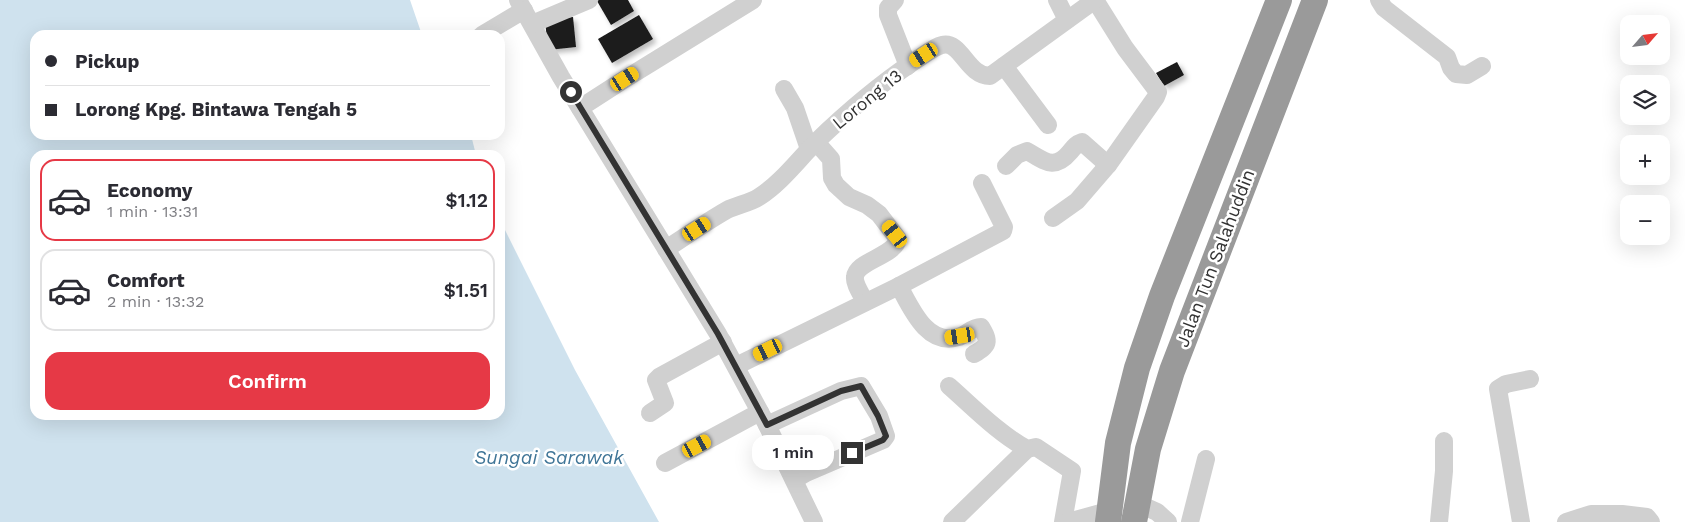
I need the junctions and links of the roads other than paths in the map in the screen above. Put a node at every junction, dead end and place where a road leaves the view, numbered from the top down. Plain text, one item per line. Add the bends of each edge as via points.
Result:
1 (589, 0) edge
2 (753, 0) edge
3 (895, 0) edge
4 (1057, 0) edge
5 (1095, 0) edge
6 (1279, 0) edge
7 (1315, 0) edge
8 (1379, 0) edge
9 (525, 11) edge
10 (1066, 20) junction
11 (491, 30) edge
12 (908, 66) junction
13 (1004, 66) junction
14 (1482, 66) dead end
15 (784, 89) dead end
16 (580, 108) junction
17 (1048, 125) dead end
18 (813, 145) junction
19 (1108, 165) junction
20 (1006, 166) dead end
21 (982, 183) dead end
22 (1054, 218) dead end
23 (666, 249) junction
24 (899, 286) junction
25 (865, 302) junction
26 (723, 342) junction
27 (974, 354) dead end
28 (736, 366) junction
29 (1530, 379) dead end
30 (949, 386) dead end
31 (650, 414) dead end
32 (763, 419) junction
33 (1444, 441) dead end
34 (1027, 449) junction
35 (1206, 459) dead end
36 (665, 463) dead end
37 (794, 480) junction
38 (1136, 512) edge
39 (1108, 516) edge
40 (814, 522) edge
41 (952, 522) edge
42 (1064, 522) edge
43 (1068, 522) edge
44 (1168, 522) edge
45 (1190, 522) edge
46 (1439, 522) edge
47 (1521, 522) edge
48 (1566, 522) edge
49 (1651, 522) edge

1 - 9 street
2 - 16 street
3 - 12 street via 888,8 888,15
4 - 10 street
5 - 10 street, Lorong 13
5 - 19 street via 1158,92
6 - 39 highway, Jalan Tun Salahuddin via 1162,296 1137,368 1118,443
7 - 38 highway, Jalan Tun Salahuddin via 1172,371 1148,449
8 - 14 street via 1384,8 1447,57 1456,74 1467,75
9 - 11 street
9 - 16 street
10 - 13 street, Lorong 13
12 - 13 street, Lorong 13 via 941,45 950,44 983,76 990,76
12 - 18 street, Lorong 13 via 874,91
13 - 17 street
15 - 18 street
16 - 23 street
18 - 23 street, Lorong 13 via 758,198 728,210
18 - 25 street via 830,159 836,185 849,197 879,214 898,239 892,248 858,270 856,282
19 - 20 street via 1082,142 1054,164 1027,151 1017,155
19 - 22 street via 1077,201
21 - 24 street via 1003,231
23 - 26 street
24 - 25 street
24 - 27 street via 918,321 938,337 960,336 981,328 988,341 986,347
25 - 28 street
26 - 28 street
26 - 31 street via 659,377 656,380 665,403
28 - 32 street
29 - 47 street via 1498,389
30 - 34 street
32 - 36 street
32 - 37 street
32 - 37 street via 861,386 878,416 886,436 883,440
33 - 46 street
34 - 41 street
34 - 42 street via 1036,447 1072,471
35 - 45 street
37 - 40 street
38 - 44 street via 1157,512
39 - 43 street
48 - 49 street via 1591,514 1647,517

